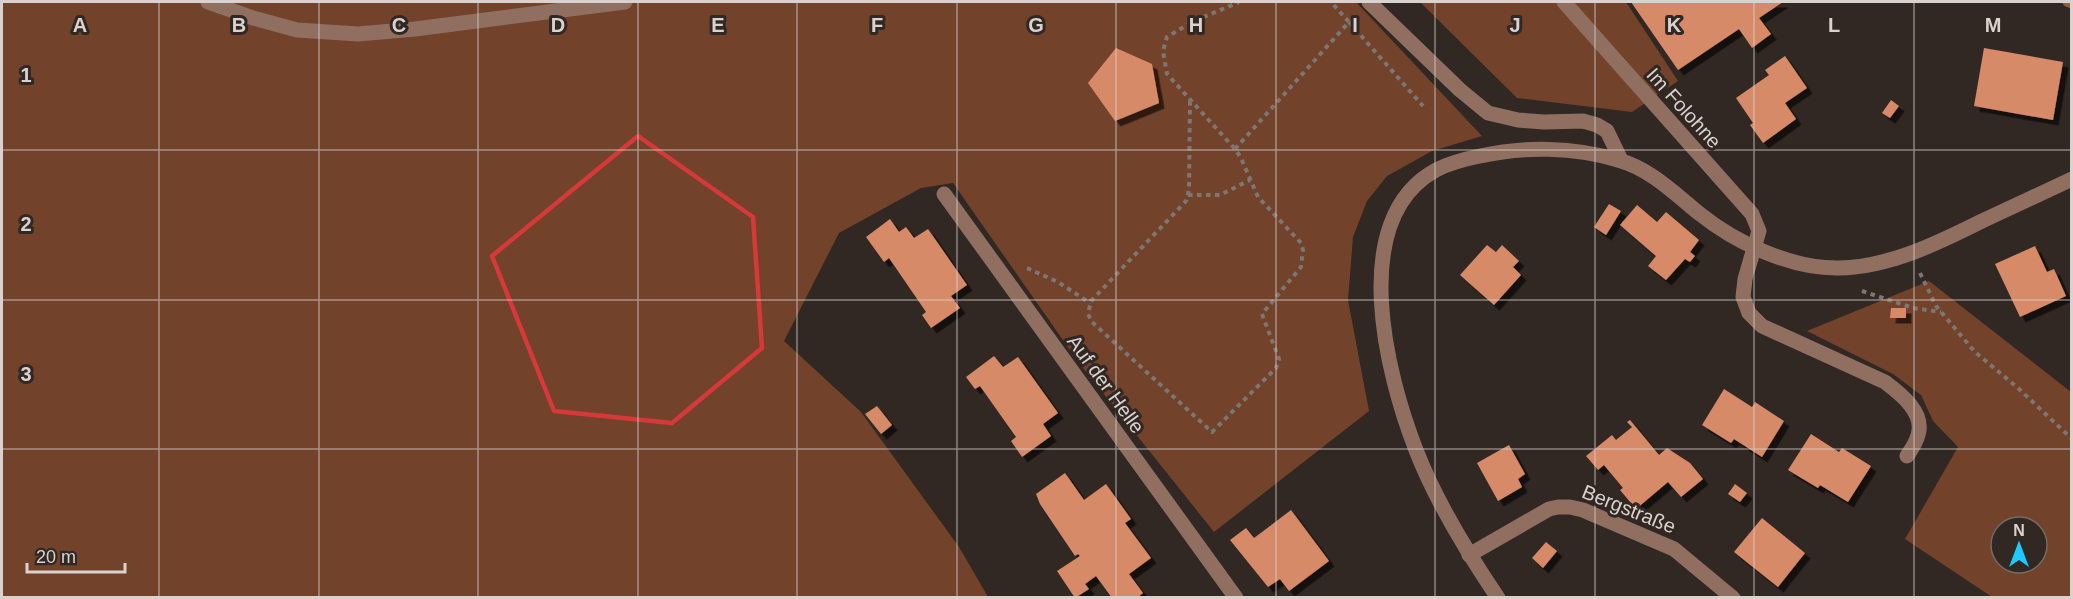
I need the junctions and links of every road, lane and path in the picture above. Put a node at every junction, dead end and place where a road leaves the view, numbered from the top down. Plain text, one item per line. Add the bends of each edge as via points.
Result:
1 (208, 2) edge
2 (625, 2) edge
3 (1239, 2) edge
4 (1331, 2) edge
5 (1369, 2) edge
6 (1564, 2) edge
7 (1349, 22) junction
8 (1190, 101) junction
9 (1423, 106) dead end
10 (1235, 149) junction
11 (1620, 160) junction
12 (2072, 178) edge
13 (1250, 180) junction
14 (944, 194) dead end
15 (1188, 195) junction
16 (1755, 247) junction
17 (1912, 253) junction
18 (994, 264) junction
19 (1839, 268) junction
20 (1090, 303) junction
21 (1941, 312) junction
22 (2072, 439) edge
23 (1907, 456) dead end
24 (1469, 555) junction
25 (1236, 597) edge
26 (1498, 597) edge
27 (1733, 597) edge

1 - 2 street via 297,30 358,34
3 - 8 path via 1192,22 1167,38 1163,51 1167,74
4 - 7 path
5 - 11 street via 1488,113 1544,123 1583,121 1598,125 1607,131
6 - 16 street, Im Folohne via 1752,214 1759,231
7 - 9 path
7 - 10 path
8 - 10 path
8 - 15 path
10 - 13 path
11 - 16 street via 1669,188 1724,232
11 - 24 street via 1540,149 1496,152 1461,160 1434,171 1414,187 1392,224 1382,259 1380,300 1398,398 1416,451
12 - 17 street
13 - 15 path via 1220,195
13 - 20 path via 1258,197 1300,243 1303,258 1301,267 1262,314 1279,359 1276,368 1212,432 1092,322 1088,314
14 - 18 street, Auf der Helle
15 - 20 path via 1183,206
16 - 19 street via 1789,260
16 - 23 street, Im Folohne via 1743,288 1749,313 1762,326 1885,382 1898,392 1919,423 1918,437
17 - 19 street
17 - 21 path
18 - 20 path via 1027,268
18 - 25 street, Auf der Helle
19 - 21 path via 1855,288 1870,295
21 - 22 path via 1975,352
24 - 26 street
24 - 27 street, Bergstraße via 1549,509 1570,507 1674,549

